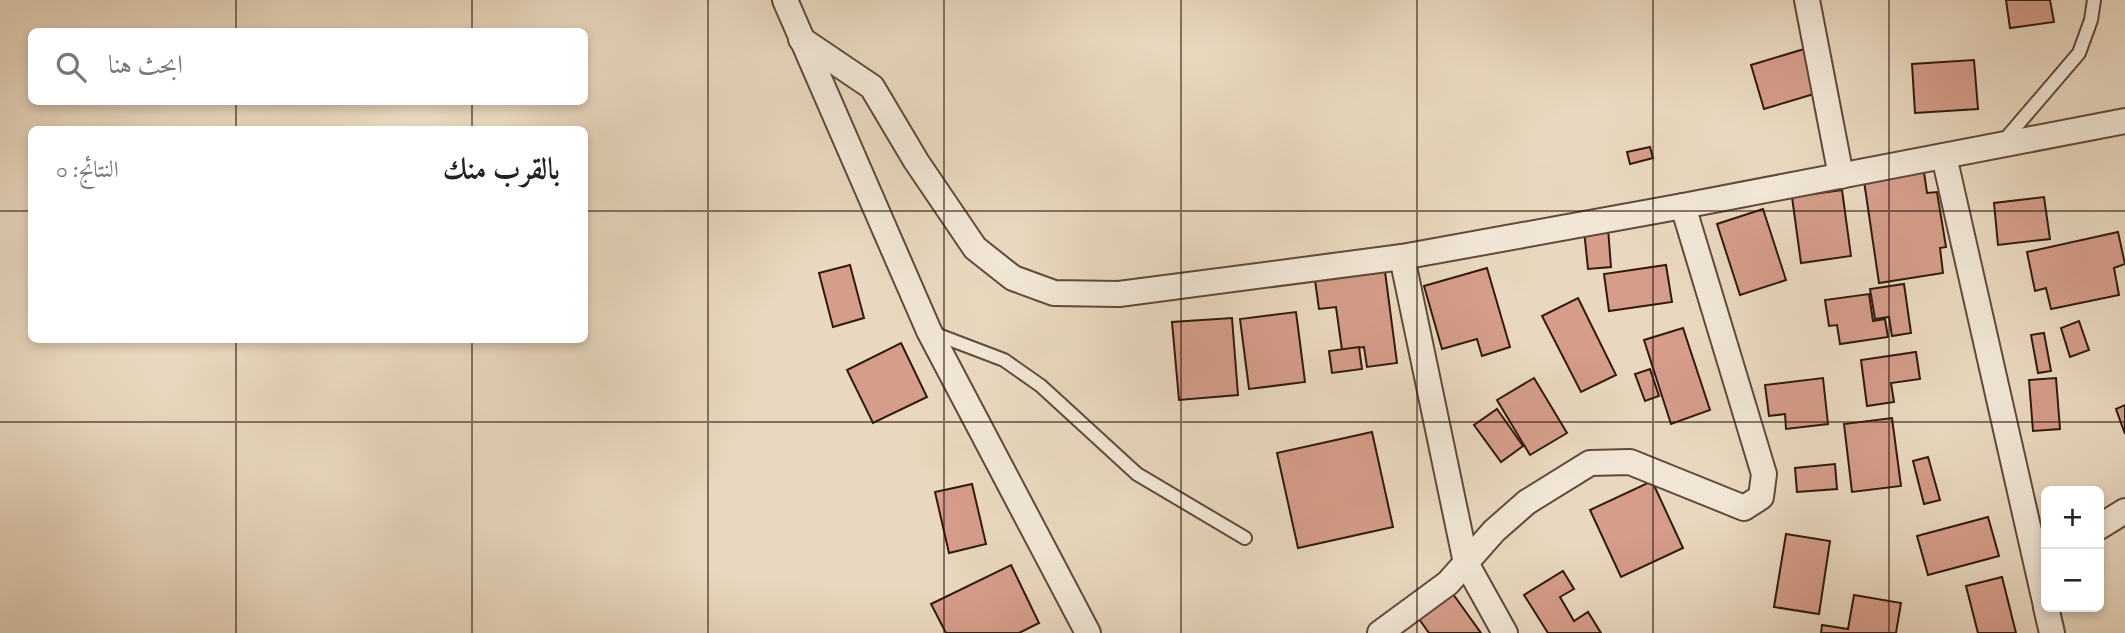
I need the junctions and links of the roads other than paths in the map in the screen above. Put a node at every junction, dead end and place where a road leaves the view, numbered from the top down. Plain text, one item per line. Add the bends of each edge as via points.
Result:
1 (785, 0) edge
2 (1807, 0) edge
3 (2094, 0) edge
4 (801, 39) junction
5 (2125, 121) edge
6 (1999, 145) junction
7 (1944, 156) junction
8 (1841, 176) junction
9 (1683, 206) junction
10 (1402, 257) junction
11 (929, 331) junction
12 (2125, 511) edge
13 (2104, 524) edge
14 (1245, 538) dead end
15 (2041, 561) edge
16 (1466, 563) junction
17 (2047, 612) edge
18 (1087, 633) edge
19 (1380, 633) edge
20 (1504, 633) edge
21 (2052, 633) edge

1 - 4 street
2 - 8 street
3 - 6 lane via 2079,53
4 - 10 street via 872,88 975,248 1013,278 1054,293 1119,294
4 - 11 street
5 - 6 street
6 - 7 street
7 - 8 street
7 - 15 street
8 - 9 street
9 - 10 street
9 - 16 street via 1764,474 1761,497 1744,508 1630,463 1590,463 1527,502
10 - 16 street
11 - 14 lane via 1004,360 1041,386 1138,474
11 - 18 street
12 - 13 street
16 - 19 street via 1448,583
16 - 20 street
17 - 21 street

